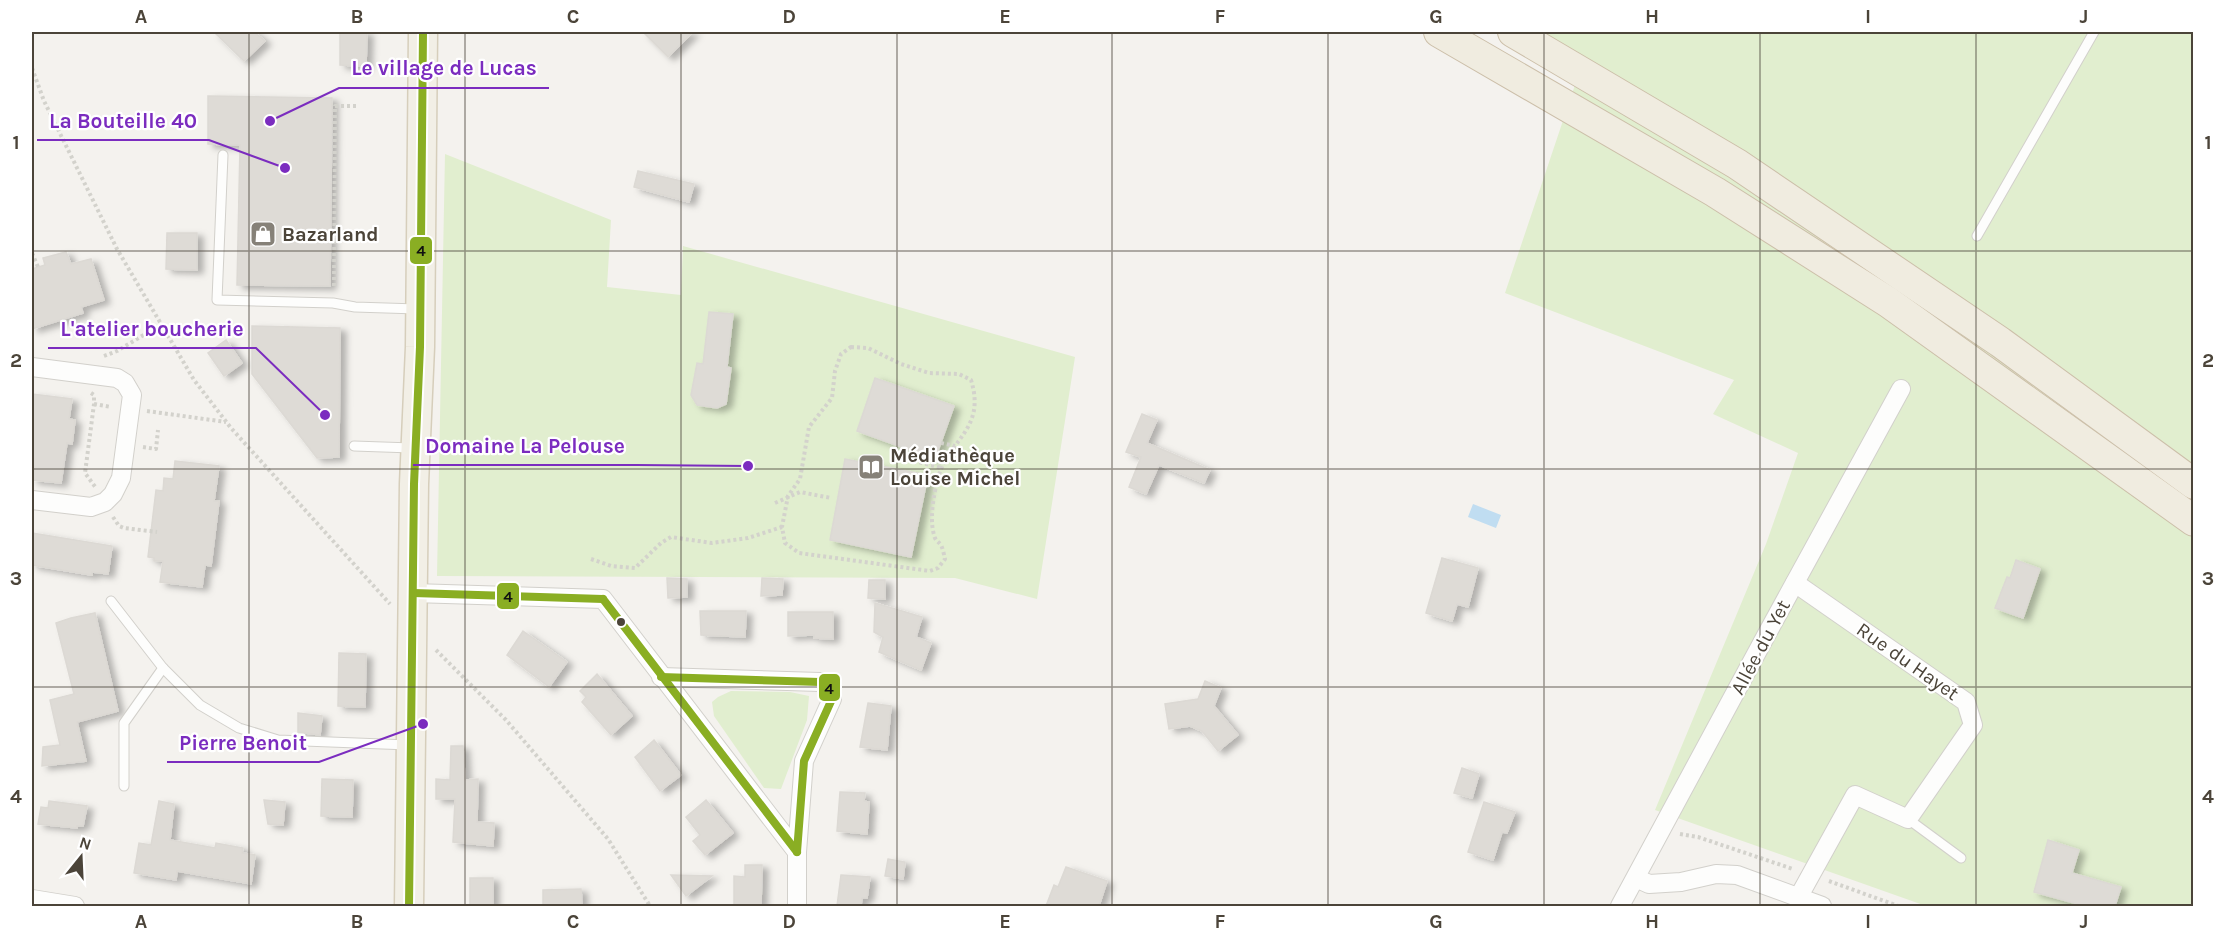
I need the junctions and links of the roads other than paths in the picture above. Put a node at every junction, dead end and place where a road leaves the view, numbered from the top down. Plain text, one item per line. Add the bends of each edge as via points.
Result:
1 (423, 32) edge
2 (1439, 32) edge
3 (1513, 32) edge
4 (2094, 32) edge
5 (223, 155) dead end
6 (1977, 236) dead end
7 (420, 309) junction
8 (32, 367) edge
9 (1901, 389) dead end
10 (354, 446) dead end
11 (416, 448) junction
12 (2193, 484) edge
13 (32, 500) edge
14 (2193, 521) edge
15 (1795, 583) junction
16 (402, 599) junction
17 (111, 601) dead end
18 (164, 668) junction
19 (661, 677) junction
20 (411, 745) junction
21 (124, 786) dead end
22 (1908, 819) junction
23 (797, 852) junction
24 (1961, 858) dead end
25 (1636, 878) junction
26 (1798, 898) junction
27 (32, 899) edge
28 (75, 906) edge
29 (409, 906) edge
30 (797, 906) edge
31 (1620, 906) edge
32 (1822, 906) edge

1 - 7 main road
2 - 14 highway via 1715,192 1888,302
3 - 12 highway via 1747,170 2001,342
4 - 6 lane
5 - 7 lane via 217,300
7 - 11 main road
8 - 13 street via 117,378 132,395 121,478 105,502 92,507
9 - 15 street, Allée du Yet
10 - 11 lane
11 - 16 main road
15 - 22 street, Rue du Hayet via 1966,702 1973,725
15 - 25 street, Allée du Yet
16 - 19 street via 603,599
16 - 20 main road
17 - 18 lane
18 - 20 lane via 200,705 239,728 278,740
18 - 21 lane via 124,723
19 - 23 street
19 - 23 street via 820,682 829,686 832,699 804,761
20 - 29 main road
22 - 24 lane
22 - 26 street via 1855,795
23 - 30 street
25 - 26 street via 1649,884 1716,874 1737,875
25 - 31 street, Allée du Yet
26 - 32 street
27 - 28 street

